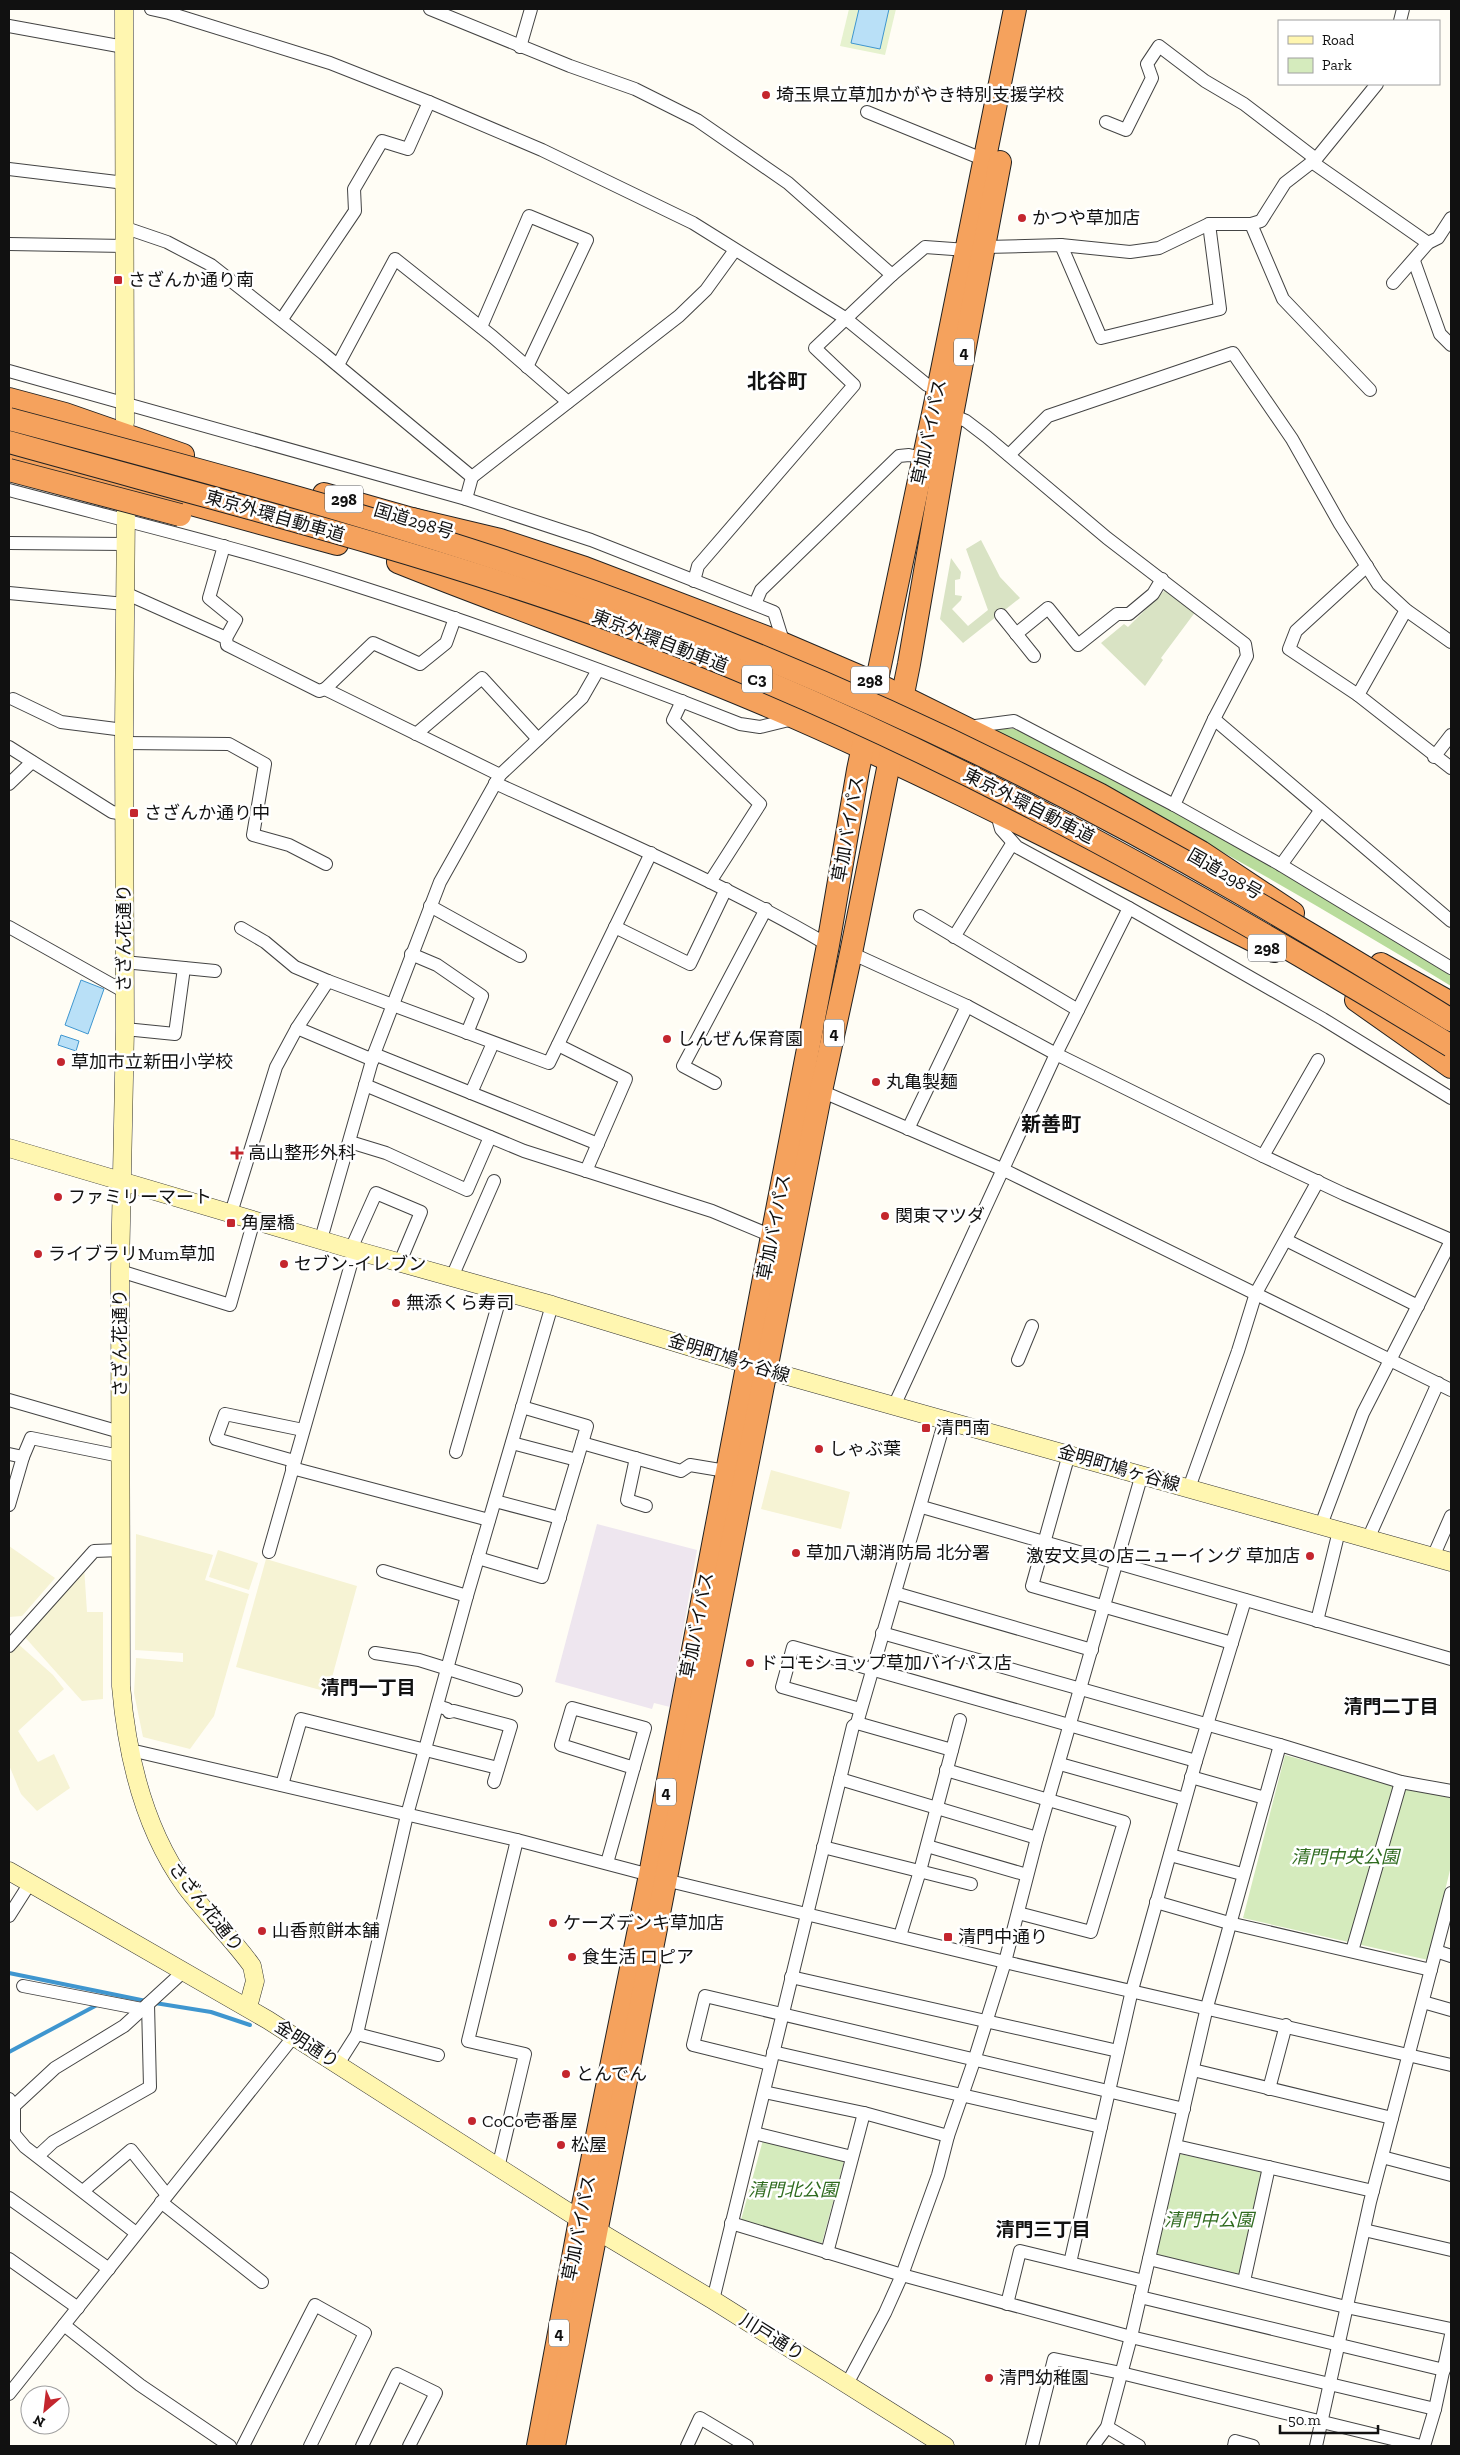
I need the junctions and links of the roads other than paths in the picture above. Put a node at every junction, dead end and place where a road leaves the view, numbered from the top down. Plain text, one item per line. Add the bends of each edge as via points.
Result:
1 (124, 9) edge
2 (150, 9) edge
3 (430, 9) edge
4 (531, 9) edge
5 (1015, 9) edge
6 (1030, 9) edge
7 (9, 26) edge
8 (124, 47) junction
9 (520, 47) junction
10 (1376, 85) edge
11 (429, 102) junction
12 (867, 112) dead end
13 (1106, 122) dead end
14 (985, 160) junction
15 (1314, 161) junction
16 (9, 169) edge
17 (125, 183) junction
18 (1451, 218) edge
19 (1209, 224) junction
20 (1251, 224) junction
21 (126, 228) junction
22 (1428, 243) junction
23 (9, 244) edge
24 (1061, 245) junction
25 (126, 246) junction
26 (976, 248) junction
27 (734, 250) junction
28 (1414, 261) junction
29 (892, 275) junction
30 (1393, 284) dead end
31 (844, 318) junction
32 (282, 319) junction
33 (481, 328) junction
34 (1451, 345) edge
35 (338, 365) junction
36 (527, 367) junction
37 (9, 371) edge
38 (938, 390) junction
39 (1370, 390) dead end
40 (9, 399) edge
41 (568, 402) junction
42 (125, 403) junction
43 (9, 409) edge
44 (952, 415) junction
45 (9, 419) edge
46 (125, 423) dead end
47 (9, 442) edge
48 (9, 454) edge
49 (183, 455) junction
50 (1009, 455) junction
51 (924, 458) junction
52 (9, 470) edge
53 (472, 477) junction
54 (9, 490) edge
55 (466, 499) junction
56 (126, 515) junction
57 (318, 539) junction
58 (9, 543) edge
59 (126, 544) junction
60 (224, 546) junction
61 (398, 562) junction
62 (1367, 566) junction
63 (1162, 578) junction
64 (694, 581) junction
65 (9, 593) edge
66 (125, 599) junction
67 (755, 604) junction
68 (1406, 610) junction
69 (1001, 615) dead end
70 (455, 618) junction
71 (1016, 634) junction
72 (226, 638) junction
73 (1451, 642) edge
74 (1078, 645) junction
75 (783, 649) junction
76 (1067, 653) dead end
77 (1034, 656) dead end
78 (598, 670) junction
79 (875, 683) junction
80 (325, 689) junction
81 (903, 695) junction
82 (1358, 695) junction
83 (769, 696) dead end
84 (13, 699) dead end
85 (682, 701) junction
86 (796, 718) junction
87 (1214, 719) junction
88 (968, 727) junction
89 (416, 734) junction
90 (1451, 735) edge
91 (124, 737) junction
92 (538, 739) junction
93 (9, 747) edge
94 (862, 749) junction
95 (994, 751) dead end
96 (1434, 757) junction
97 (889, 761) junction
98 (32, 762) junction
99 (1451, 768) edge
100 (497, 779) junction
101 (9, 784) edge
102 (1174, 805) junction
103 (998, 806) junction
104 (1320, 811) junction
105 (124, 814) junction
106 (1012, 844) junction
107 (651, 853) junction
108 (326, 864) dead end
109 (1281, 865) junction
110 (710, 882) junction
111 (726, 889) junction
112 (430, 906) junction
113 (1129, 908) junction
114 (766, 909) junction
115 (1295, 914) junction
116 (920, 916) dead end
117 (1451, 921) edge
118 (9, 927) edge
119 (615, 927) junction
120 (241, 928) dead end
121 (954, 937) junction
122 (828, 945) junction
123 (851, 953) junction
124 (411, 954) junction
125 (520, 956) dead end
126 (124, 962) junction
127 (1381, 964) junction
128 (184, 968) junction
129 (1451, 968) edge
130 (215, 971) dead end
131 (328, 981) junction
132 (125, 992) junction
133 (1356, 1000) junction
134 (1451, 1003) edge
135 (393, 1006) junction
136 (966, 1006) junction
137 (1451, 1007) edge
138 (1078, 1010) junction
139 (1451, 1020) edge
140 (297, 1028) junction
141 (125, 1029) junction
142 (467, 1034) junction
143 (493, 1043) junction
144 (558, 1045) junction
145 (1451, 1046) edge
146 (1056, 1054) junction
147 (374, 1057) junction
148 (1451, 1058) edge
149 (1318, 1060) dead end
150 (1451, 1067) edge
151 (715, 1083) dead end
152 (366, 1085) junction
153 (821, 1091) junction
154 (471, 1093) junction
155 (1451, 1098) edge
156 (908, 1129) junction
157 (490, 1137) junction
158 (350, 1142) junction
159 (598, 1144) junction
160 (9, 1148) edge
161 (1263, 1156) junction
162 (1004, 1170) junction
163 (586, 1171) junction
164 (123, 1180) junction
165 (494, 1181) dead end
166 (1318, 1182) junction
167 (231, 1213) junction
168 (254, 1220) junction
169 (772, 1236) junction
170 (321, 1239) junction
171 (1286, 1240) junction
172 (1451, 1240) edge
173 (353, 1249) junction
174 (400, 1262) junction
175 (120, 1271) junction
176 (452, 1277) junction
177 (502, 1291) junction
178 (1256, 1294) junction
179 (552, 1305) junction
180 (1418, 1306) junction
181 (1032, 1326) dead end
182 (1018, 1360) dead end
183 (1390, 1361) junction
184 (757, 1366) junction
185 (1438, 1383) junction
186 (1451, 1390) edge
187 (9, 1400) edge
188 (894, 1406) junction
189 (522, 1407) junction
190 (946, 1420) junction
191 (303, 1430) junction
192 (120, 1432) junction
193 (512, 1443) junction
194 (582, 1443) junction
195 (456, 1452) dead end
196 (9, 1454) edge
197 (1070, 1454) junction
198 (120, 1456) junction
199 (23, 1458) junction
200 (636, 1458) junction
201 (577, 1460) junction
202 (293, 1465) junction
203 (726, 1471) junction
204 (1142, 1474) junction
205 (1189, 1488) junction
206 (495, 1501) junction
207 (9, 1505) edge
208 (646, 1506) dead end
209 (922, 1507) junction
210 (1451, 1516) edge
211 (560, 1518) junction
212 (489, 1520) junction
213 (1321, 1525) junction
214 (1339, 1531) junction
215 (1368, 1538) junction
216 (1044, 1543) junction
217 (121, 1550) junction
218 (268, 1552) dead end
219 (1433, 1557) junction
220 (478, 1558) junction
221 (1451, 1562) edge
222 (1117, 1564) junction
223 (383, 1571) dead end
224 (895, 1592) junction
225 (467, 1596) junction
226 (1244, 1600) junction
227 (1105, 1607) junction
228 (1316, 1621) junction
229 (882, 1633) junction
230 (1232, 1643) junction
231 (9, 1646) edge
232 (1092, 1650) junction
233 (375, 1653) dead end
234 (1451, 1659) edge
235 (872, 1668) junction
236 (448, 1669) junction
237 (1081, 1688) junction
238 (516, 1690) dead end
239 (437, 1706) junction
240 (860, 1709) junction
241 (960, 1720) dead end
242 (857, 1723) junction
243 (1207, 1724) junction
244 (1071, 1725) junction
245 (1280, 1745) junction
246 (425, 1749) junction
247 (952, 1750) junction
248 (128, 1752) junction
249 (1196, 1762) junction
250 (1060, 1764) junction
251 (498, 1768) junction
252 (634, 1768) junction
253 (946, 1770) junction
254 (1191, 1777) junction
255 (840, 1779) junction
256 (494, 1782) dead end
257 (1401, 1782) junction
258 (282, 1785) junction
259 (1451, 1791) edge
260 (1265, 1798) junction
261 (1185, 1799) junction
262 (1048, 1801) junction
263 (936, 1808) junction
264 (407, 1814) junction
265 (1037, 1838) junction
266 (517, 1840) junction
267 (927, 1846) junction
268 (823, 1847) junction
269 (1170, 1855) junction
270 (607, 1864) junction
271 (9, 1871) edge
272 (920, 1871) junction
273 (1242, 1874) junction
274 (1027, 1875) junction
275 (658, 1877) junction
276 (30, 1883) junction
277 (971, 1884) dead end
278 (1451, 1893) edge
279 (1156, 1902) junction
280 (1018, 1913) junction
281 (806, 1914) junction
282 (1449, 1914) edge
283 (9, 1916) edge
284 (1229, 1923) junction
285 (900, 1936) junction
286 (1436, 1951) junction
287 (1352, 1952) junction
288 (1451, 1956) edge
289 (1004, 1962) junction
290 (1431, 1970) junction
291 (184, 1971) junction
292 (791, 1977) junction
293 (23, 1986) dead end
294 (1132, 1990) junction
295 (1423, 2002) junction
296 (145, 2006) junction
297 (248, 2007) junction
298 (1207, 2007) junction
299 (1451, 2010) edge
300 (782, 2014) junction
301 (986, 2022) junction
302 (1286, 2025) junction
303 (357, 2034) junction
304 (294, 2036) junction
305 (1118, 2051) junction
306 (1408, 2054) junction
307 (438, 2055) dead end
308 (772, 2058) junction
309 (974, 2061) junction
310 (338, 2064) junction
311 (1451, 2065) edge
312 (1193, 2070) junction
313 (1269, 2089) junction
314 (1109, 2090) junction
315 (764, 2092) junction
316 (961, 2097) junction
317 (12, 2103) edge
318 (1184, 2109) junction
319 (864, 2113) junction
320 (1392, 2118) junction
321 (1101, 2127) junction
322 (754, 2133) junction
323 (948, 2136) junction
324 (1176, 2146) junction
325 (38, 2156) junction
326 (852, 2157) junction
327 (1382, 2157) junction
328 (1269, 2167) junction
329 (498, 2168) junction
330 (1451, 2175) edge
331 (83, 2191) junction
332 (1373, 2191) junction
333 (9, 2198) edge
334 (164, 2199) junction
335 (731, 2223) junction
336 (589, 2225) junction
337 (1364, 2230) junction
338 (136, 2233) junction
339 (1451, 2250) edge
340 (827, 2253) junction
341 (1149, 2258) junction
342 (9, 2259) edge
343 (1070, 2263) junction
344 (109, 2269) junction
345 (902, 2275) junction
346 (1244, 2281) junction
347 (262, 2282) dead end
348 (1144, 2282) junction
349 (1140, 2298) junction
350 (713, 2300) junction
351 (1007, 2304) junction
352 (1346, 2307) junction
353 (78, 2308) junction
354 (64, 2326) junction
355 (1451, 2329) edge
356 (1451, 2335) edge
357 (1131, 2337) junction
358 (1338, 2344) junction
359 (1444, 2370) junction
360 (1122, 2373) junction
361 (1329, 2383) junction
362 (847, 2384) junction
363 (9, 2394) edge
364 (1436, 2409) junction
365 (1321, 2422) junction
366 (1107, 2427) junction
367 (230, 2446) edge
368 (243, 2446) edge
369 (310, 2446) edge
370 (362, 2446) edge
371 (409, 2446) edge
372 (538, 2446) edge
373 (554, 2446) edge
374 (687, 2446) edge
375 (747, 2446) edge
376 (946, 2446) edge
377 (1032, 2446) edge
378 (1093, 2446) edge
379 (1139, 2446) edge
380 (1234, 2446) edge
381 (1253, 2446) edge
382 (1316, 2446) edge
383 (1423, 2446) edge

1 - 8 street
2 - 11 street via 169,12 330,63
3 - 9 street
4 - 9 street
5 - 14 highway, 草加バイパス / 4
6 - 26 highway, 草加バイパス / 4
7 - 8 street
8 - 17 street
9 - 29 street via 635,89 697,120 788,183
10 - 15 street
11 - 27 street via 542,150 684,218
11 - 32 street via 408,150 382,141 354,190 354,212
12 - 14 street
13 - 15 street via 1126,130 1152,78 1147,64 1159,46 1205,81 1244,104
14 - 26 highway, 草加バイパス / 4
15 - 20 street via 1285,183 1261,220
15 - 22 street
16 - 17 street
17 - 21 street
18 - 22 street via 1438,238
19 - 20 street
19 - 24 street via 1159,248 1130,252
19 - 24 street via 1220,309 1101,338
20 - 39 street via 1283,299
21 - 25 street
21 - 32 street via 167,242 211,265
22 - 28 street
23 - 25 street
24 - 26 street
25 - 42 street
26 - 29 street via 926,246
26 - 38 highway, 草加バイパス / 4
26 - 44 highway, 草加バイパス / 4
27 - 31 street
27 - 41 street via 706,290 679,316
28 - 30 street
28 - 34 street via 1440,334
29 - 31 street
31 - 38 street via 927,385
31 - 64 street via 815,348 854,385 698,566
32 - 35 street
33 - 35 street via 395,259
33 - 36 street
33 - 36 street via 529,216 587,240
35 - 53 street
36 - 41 street
37 - 42 street
38 - 51 highway, 草加バイパス / 4
40 - 49 highway via 65,414
41 - 53 street
42 - 46 street
42 - 55 street
43 - 49 highway, 国道298号 / 298
44 - 50 street via 966,421
44 - 81 highway, 草加バイパス / 4
45 - 139 highway, 東京外環自動車道 / C3, bridge via 414,532 607,596 761,656 928,730 1070,800 1240,892
47 - 145 highway, 東京外環自動車道 / C3, bridge via 506,584 742,672 926,755 1094,839 1279,942
48 - 57 highway
49 - 75 highway, 国道298号 / 298 via 412,519 500,540 585,568
50 - 62 street via 1048,416 1233,353 1292,439
50 - 63 street via 1108,538
51 - 67 street via 899,456 761,590
51 - 79 highway, 草加バイパス / 4
52 - 57 highway, bridge via 180,514
53 - 55 street
54 - 56 street
55 - 64 street via 591,540
56 - 59 street, さざん花通り
56 - 60 street
57 - 61 highway
58 - 59 street
59 - 66 street, さざん花通り
60 - 70 street
60 - 72 street via 209,598 236,620
61 - 83 highway via 558,614
61 - 86 highway via 496,602 679,669
62 - 68 street via 1378,584
62 - 82 street via 1296,631 1289,649
63 - 74 street via 1154,594 1130,614 1117,614
63 - 87 street via 1245,644 1247,656
64 - 67 street
65 - 66 street
66 - 72 street
66 - 91 street, さざん花通り
67 - 75 street via 774,612
68 - 73 street
68 - 82 street
69 - 71 street
70 - 78 street
70 - 80 street via 446,643 420,664 373,643
71 - 74 street via 1048,608
71 - 77 street
72 - 80 street via 227,645 244,654 319,691
74 - 76 street
75 - 79 highway, 298
78 - 85 street
78 - 92 street via 582,698
79 - 81 highway, 298
79 - 94 highway, 草加バイパス / 4
80 - 89 street
81 - 88 highway, 298
81 - 97 highway, 草加バイパス / 4
82 - 96 street
84 - 91 street via 61,722
85 - 86 street via 760,727
85 - 110 street via 673,720 760,804
86 - 94 highway
87 - 102 street
87 - 104 street
88 - 102 street via 1014,721
88 - 115 highway, 298 via 1099,794 1201,852
89 - 92 street via 482,678
89 - 100 street
90 - 96 street
91 - 105 street, さざん花通り
91 - 108 street via 229,744 265,764 253,835 289,845
92 - 100 street
93 - 98 street
94 - 97 highway
94 - 122 highway, 草加バイパス / 4
95 - 115 highway, 国道298号 / 298 via 1164,839
96 - 99 street
97 - 103 highway
97 - 123 highway, 草加バイパス / 4
98 - 101 street
98 - 105 street via 112,812
100 - 107 street
100 - 112 street
102 - 109 street
103 - 106 street via 1001,829
103 - 133 highway, 298 via 1274,951
104 - 109 street
104 - 117 street
105 - 126 street, さざん花通り
106 - 113 street
106 - 121 street
107 - 110 street
107 - 119 street
109 - 129 street
110 - 111 street
111 - 114 street
111 - 119 street via 690,964
112 - 124 street
112 - 125 street
113 - 138 street
113 - 155 street via 1323,1019
114 - 122 street
114 - 151 street via 683,1066
115 - 127 highway, 国道298号 / 298
116 - 121 street
118 - 132 street
119 - 144 street
120 - 131 street via 265,942 295,967
121 - 138 street
122 - 169 highway, 草加バイパス / 4
123 - 136 street
123 - 153 highway, 草加バイパス / 4
124 - 135 street
124 - 142 street via 437,965 482,996
126 - 128 street
126 - 132 street, さざん花通り
127 - 134 highway
127 - 137 highway, 国道298号 / 298
128 - 130 street
128 - 141 street via 175,1034
131 - 135 street
131 - 140 street
132 - 141 street, さざん花通り
133 - 148 highway, 298
133 - 150 highway
135 - 142 street
135 - 147 street
136 - 146 street
136 - 156 street
138 - 146 street
140 - 147 street
140 - 167 street via 276,1067
141 - 164 street, さざん花通り
142 - 143 street
143 - 144 street via 549,1063
143 - 154 street
144 - 159 street via 626,1079
146 - 161 street
146 - 162 street
147 - 152 street
147 - 154 street
149 - 161 street
152 - 157 street
152 - 158 street
153 - 156 street
153 - 184 highway, 草加バイパス / 4
154 - 159 street
156 - 162 street
157 - 158 street via 467,1190 386,1153
157 - 163 street
158 - 170 street
159 - 163 street
160 - 164 street, 金明町鳩ヶ谷線
161 - 166 street
162 - 178 street
162 - 188 street
163 - 169 street via 712,1211
164 - 167 street, 金明町鳩ヶ谷線
164 - 175 street, さざん花通り via 120,1191
165 - 176 street
166 - 171 street
166 - 172 street
167 - 168 street, 金明町鳩ヶ谷線
168 - 170 street, 金明町鳩ヶ谷線
168 - 175 street via 230,1305
169 - 184 highway, 草加バイパス / 4
170 - 173 street, 金明町鳩ヶ谷線
171 - 178 street
171 - 180 street
172 - 180 street
173 - 174 street, 金明町鳩ヶ谷線
173 - 174 street via 376,1192 421,1212
173 - 191 street
174 - 176 street, 金明町鳩ヶ谷線
175 - 192 street, さざん花通り
176 - 177 street, 金明町鳩ヶ谷線
177 - 179 street, 金明町鳩ヶ谷線
177 - 195 street
178 - 183 street
178 - 205 street
179 - 184 street, 金明町鳩ヶ谷線
179 - 189 street
180 - 183 street
181 - 182 street
183 - 185 street
183 - 213 street via 1363,1413
184 - 188 street, 金明町鳩ヶ谷線
184 - 203 highway, 草加バイパス / 4
184 - 275 highway, 草加バイパス / 4
185 - 186 street
185 - 215 street
187 - 192 street
188 - 190 street, 金明町鳩ヶ谷線
189 - 193 street
189 - 194 street via 587,1426
190 - 197 street, 金明町鳩ヶ谷線
190 - 209 street
191 - 202 street
191 - 202 street via 225,1414 216,1439
192 - 198 street, さざん花通り
193 - 201 street
193 - 206 street
194 - 200 street
194 - 201 street
196 - 199 street
197 - 204 street, 金明町鳩ヶ谷線
197 - 216 street
198 - 199 street via 32,1438
198 - 217 street, さざん花通り
199 - 207 street
200 - 203 street via 681,1471 690,1465
200 - 208 street via 627,1500
201 - 211 street
202 - 212 street
202 - 218 street
203 - 275 highway, 草加バイパス / 4
204 - 205 street, 金明町鳩ヶ谷線
204 - 222 street
205 - 213 street, 金明町鳩ヶ谷線
206 - 211 street
206 - 212 street
209 - 216 street
209 - 224 street
210 - 219 street
211 - 220 street via 542,1577
212 - 220 street
213 - 214 street, 金明町鳩ヶ谷線
214 - 215 street, 金明町鳩ヶ谷線
214 - 228 street
215 - 219 street, 金明町鳩ヶ谷線
216 - 222 street
216 - 227 street via 1032,1586
217 - 231 street via 94,1551
217 - 248 street, さざん花通り via 121,1686
219 - 221 street, 金明町鳩ヶ谷線
220 - 225 street
222 - 226 street
222 - 227 street
223 - 225 street
224 - 229 street
224 - 232 street
225 - 236 street
226 - 228 street
226 - 230 street
227 - 230 street
227 - 232 street
228 - 234 street
229 - 235 street
229 - 237 street
230 - 243 street
232 - 237 street
233 - 236 street
235 - 240 street
235 - 240 street via 793,1647 782,1688
235 - 244 street
236 - 238 street
236 - 239 street
237 - 243 street
237 - 244 street
239 - 246 street
239 - 251 street via 449,1712 511,1726
240 - 242 street
241 - 247 street
242 - 247 street
242 - 255 street via 853,1726
243 - 245 street
243 - 249 street
244 - 249 street
244 - 250 street
245 - 257 street
245 - 260 street
246 - 251 street
246 - 258 street via 301,1719
246 - 264 street
247 - 253 street
248 - 258 street
248 - 297 street, さざん花通り via 143,1801 174,1868 252,1966 254,1981
249 - 254 street
250 - 261 street
250 - 262 street
251 - 256 street
252 - 252 street via 646,1728 572,1708 561,1746
252 - 270 street
253 - 262 street
253 - 263 street
254 - 260 street
254 - 261 street
255 - 263 street
255 - 268 street
257 - 259 street
257 - 287 street
258 - 264 street
260 - 273 street
261 - 269 street
262 - 265 street
262 - 280 street via 1124,1822 1091,1932
263 - 265 street
263 - 267 street
264 - 266 street
264 - 303 street
265 - 274 street
266 - 270 street
266 - 329 street via 468,2041 524,2054
267 - 272 street
267 - 274 street
268 - 272 street
268 - 281 street
269 - 273 street
269 - 279 street
270 - 275 street
271 - 276 street, 金明通り
272 - 277 street
272 - 285 street
273 - 284 street
274 - 280 street
275 - 281 street
275 - 336 highway, 草加バイパス / 4
276 - 283 street
276 - 291 street, 金明通り
278 - 282 street
279 - 284 street
279 - 294 street
280 - 289 street
281 - 285 street
281 - 292 street
282 - 286 street
284 - 287 street
284 - 298 street
285 - 289 street
286 - 288 street
286 - 290 street
287 - 290 street
289 - 294 street
289 - 301 street
290 - 295 street
291 - 296 street
291 - 297 street, 金明通り
292 - 300 street
292 - 301 street
293 - 296 street
294 - 298 street
294 - 305 street
295 - 299 street
295 - 306 street
296 - 317 street via 124,2026 55,2068
296 - 325 street via 150,2087 53,2142
297 - 304 street, 金明通り
298 - 302 street
298 - 312 street
300 - 308 street
300 - 308 street via 705,1996 693,2044
300 - 309 street
301 - 305 street
301 - 309 street
302 - 306 street
302 - 313 street
303 - 307 street
303 - 310 street
304 - 310 street, 金明通り
304 - 334 street
305 - 314 street
306 - 311 street
306 - 320 street
308 - 315 street
308 - 316 street
309 - 314 street
309 - 316 street
310 - 329 street, 金明通り
312 - 313 street
312 - 318 street
313 - 320 street
314 - 318 street
314 - 321 street
315 - 319 street
315 - 322 street
316 - 321 street
316 - 323 street
317 - 325 street via 14,2134
318 - 324 street
319 - 323 street
319 - 326 street
320 - 327 street
321 - 343 street
322 - 326 street
322 - 335 street
323 - 345 street via 938,2175
324 - 328 street
324 - 341 street
325 - 331 street
326 - 340 street
327 - 330 street
327 - 332 street
328 - 332 street
328 - 346 street
329 - 336 street, 金明通り
331 - 334 street via 131,2150
331 - 338 street
332 - 337 street
333 - 344 street
334 - 338 street
334 - 347 street
335 - 340 street
335 - 350 street
336 - 350 street, 川戸通り
336 - 372 highway, 草加バイパス / 4
336 - 373 highway, 草加バイパス / 4
337 - 339 street
337 - 352 street
338 - 344 street
340 - 345 street
341 - 346 street
341 - 348 street
342 - 353 street
343 - 348 street
343 - 351 street via 1020,2251
344 - 353 street
345 - 351 street
345 - 362 street via 886,2313
346 - 352 street
348 - 349 street
349 - 357 street
349 - 358 street
350 - 362 street, 川戸通り
351 - 357 street
352 - 355 street
352 - 358 street
353 - 354 street
354 - 363 street
354 - 367 street via 140,2385
356 - 359 street
357 - 360 street
357 - 361 street
358 - 359 street
358 - 361 street
359 - 364 street
360 - 365 street
360 - 366 street
360 - 377 street via 1054,2359
361 - 364 street
361 - 365 street
362 - 376 street, 川戸通り
364 - 383 street
365 - 382 street
365 - 383 street
366 - 378 street
366 - 379 street
368 - 369 street via 315,2305 366,2333
370 - 371 street via 397,2374 436,2392
374 - 375 street via 700,2418
380 - 381 street via 1235,2442

